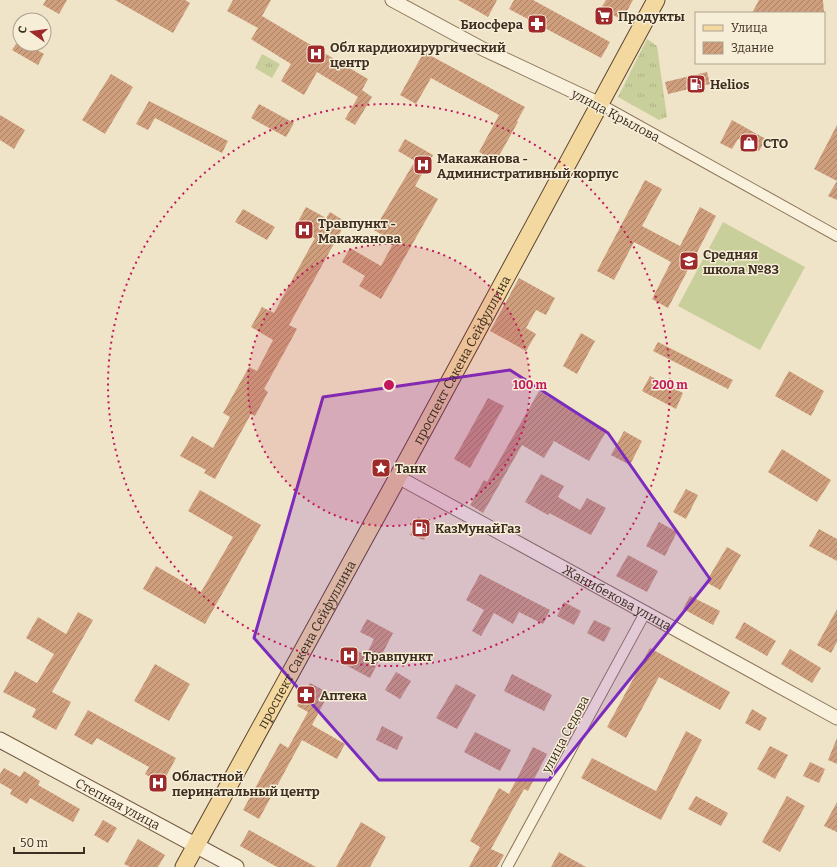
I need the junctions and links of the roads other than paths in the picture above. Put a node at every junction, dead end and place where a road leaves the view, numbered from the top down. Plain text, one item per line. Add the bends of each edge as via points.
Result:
1 (392, 0) edge
2 (656, 0) edge
3 (600, 104) junction
4 (837, 236) edge
5 (398, 477) junction
6 (645, 613) junction
7 (837, 718) edge
8 (0, 740) edge
9 (196, 845) junction
10 (184, 867) edge
11 (236, 867) edge
12 (507, 867) edge

1 - 3 street, улица Крылова via 483,48
2 - 3 main road, проспект Сакена Сейфуллина
3 - 4 street, улица Крылова
3 - 5 main road, проспект Сакена Сейфуллина
5 - 6 street, Жанибекова улица
5 - 9 main road, проспект Сакена Сейфуллина
6 - 7 street, Жанибекова улица
6 - 12 street, улица Седова
8 - 9 main road, Степная улица
9 - 10 main road, проспект Сакена Сейфуллина
9 - 11 main road, Степная улица

